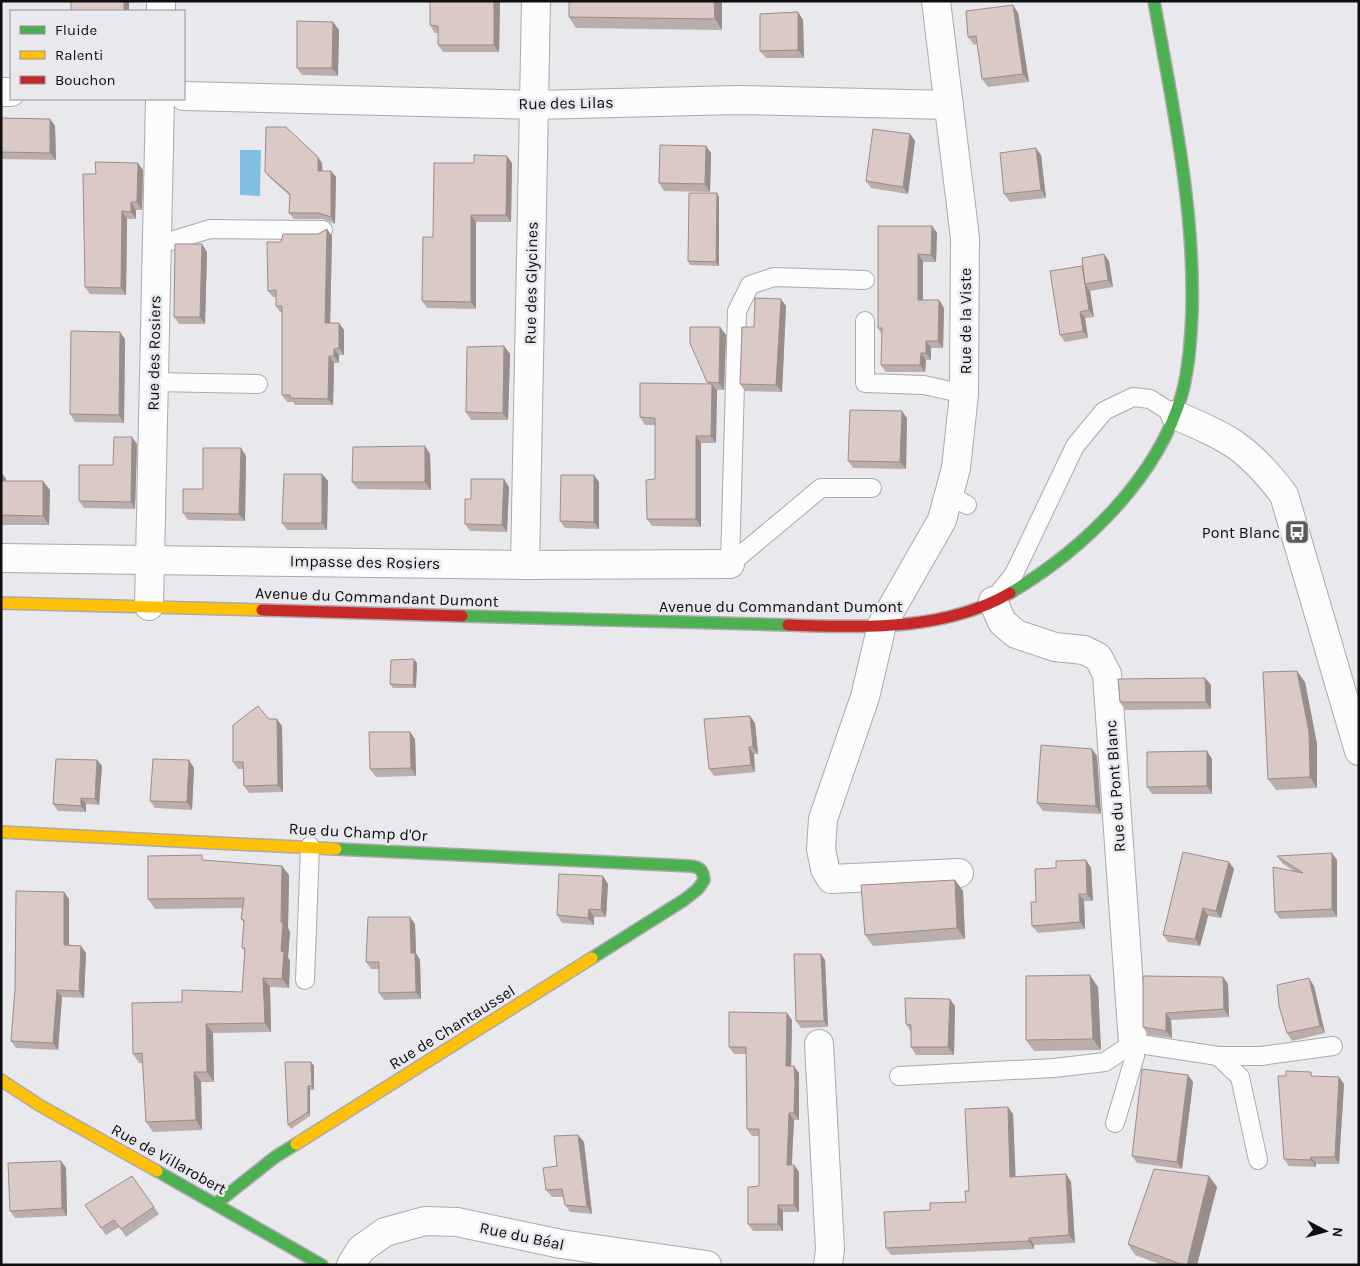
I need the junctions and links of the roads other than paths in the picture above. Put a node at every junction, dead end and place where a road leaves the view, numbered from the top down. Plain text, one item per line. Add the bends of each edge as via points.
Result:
1 (536, 1) edge
2 (936, 1) edge
3 (1154, 1) edge
4 (185, 96) edge
5 (160, 100) edge
6 (535, 105) junction
7 (949, 105) junction
8 (323, 230) edge
9 (156, 242) junction
10 (865, 280) dead end
11 (865, 321) dead end
12 (154, 382) junction
13 (258, 384) dead end
14 (964, 394) junction
15 (1175, 415) junction
16 (872, 488) dead end
17 (1, 558) edge
18 (150, 559) junction
19 (730, 564) junction
20 (525, 565) junction
21 (993, 602) junction
22 (1, 604) edge
23 (149, 606) junction
24 (882, 625) junction
25 (1359, 751) edge
26 (1, 832) edge
27 (310, 846) junction
28 (959, 873) dead end
29 (704, 880) joint
30 (305, 980) dead end
31 (1133, 1043) junction
32 (819, 1044) dead end
33 (1332, 1046) dead end
34 (1218, 1056) junction
35 (899, 1076) dead end
36 (1, 1080) edge
37 (1115, 1123) dead end
38 (1258, 1160) dead end
39 (217, 1203) junction
40 (322, 1265) edge
41 (351, 1265) edge
42 (707, 1265) edge
43 (828, 1265) edge

1 - 6 street, Rue des Glycines
2 - 7 street, Rue de la Viste
3 - 15 main road, Avenue du Commandant Dumont via 1184,186 1193,300 1189,361
4 - 6 street, Rue des Lilas
5 - 9 street, Rue des Rosiers
6 - 7 street, Rue des Lilas via 738,100
6 - 20 street, Rue des Glycines
7 - 14 street, Rue de la Viste via 964,238
8 - 9 lane via 210,229 171,242
9 - 12 street, Rue des Rosiers
10 - 19 lane via 774,277 750,285 737,311
11 - 14 lane via 865,383 924,385
12 - 13 lane
12 - 18 street, Rue des Rosiers
14 - 24 street, Rue de la Viste via 956,468 958,500 942,520
15 - 21 main road, Avenue du Commandant Dumont via 1165,438 1139,479 1092,530 1028,583
15 - 21 lane via 1150,399 1133,396 1104,411 1075,446 1014,574
15 - 25 street via 1242,448 1265,468 1284,495
16 - 19 lane via 821,488
17 - 18 street, Impasse des Rosiers
18 - 20 street, Impasse des Rosiers
18 - 23 street, Rue des Rosiers
19 - 20 street, Impasse des Rosiers
21 - 24 main road, Avenue du Commandant Dumont via 940,620
21 - 31 street, Rue du Pont Blanc via 1002,622 1016,634 1055,647 1084,650 1098,657 1107,674
22 - 23 main road, Avenue du Commandant Dumont
23 - 24 main road, Avenue du Commandant Dumont
24 - 28 street, Rue de la Viste via 865,697 823,819 821,850 825,869 831,880
26 - 27 main road, Rue du Champ d'Or
27 - 29 main road, Rue du Champ d'Or via 690,866 698,867
27 - 30 lane
29 - 39 main road, Rue de Chantaussel via 684,900 275,1157
31 - 34 lane
31 - 35 lane via 1105,1062 1054,1068
31 - 37 lane via 1135,1056
32 - 43 street via 830,1249
33 - 34 lane via 1262,1056
34 - 38 lane via 1240,1077
36 - 39 main road, Rue de Villarobert via 39,1105
39 - 40 main road, Rue de Villarobert
41 - 42 street, Rue du Béal via 362,1248 385,1232 425,1221 457,1222 561,1244

